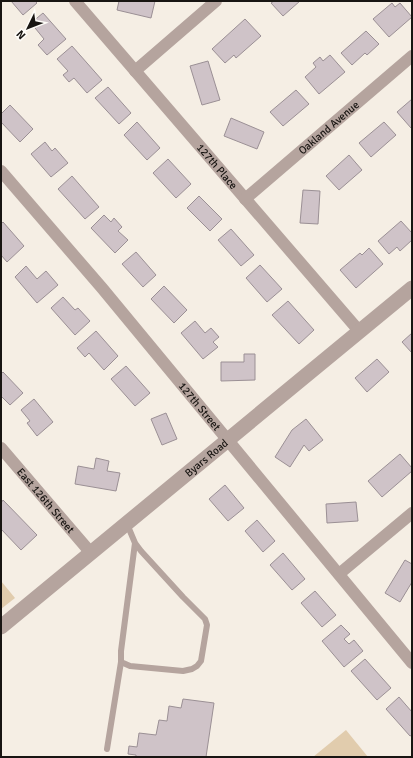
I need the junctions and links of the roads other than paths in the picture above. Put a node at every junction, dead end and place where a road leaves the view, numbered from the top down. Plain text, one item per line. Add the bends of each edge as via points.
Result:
1 (75, 1) edge
2 (216, 1) edge
3 (412, 56) edge
4 (135, 71) junction
5 (1, 171) edge
6 (245, 199) junction
7 (412, 288) edge
8 (360, 332) junction
9 (228, 440) junction
10 (1, 448) edge
11 (412, 513) edge
12 (127, 524) junction
13 (135, 543) junction
14 (91, 553) junction
15 (339, 574) junction
16 (1, 627) edge
17 (121, 662) junction
18 (412, 663) edge
19 (107, 749) dead end

1 - 4 street, 127th Place
2 - 4 street
3 - 6 street, Oakland Avenue
4 - 6 street, 127th Place
5 - 9 street, 127th Street
6 - 8 street, 127th Place
7 - 8 street, Byars Road
8 - 9 street, Byars Road
9 - 12 street, Byars Road
9 - 15 street, 127th Street
10 - 14 street, East 126th Street
11 - 15 street
12 - 13 lane
12 - 14 street, Byars Road
13 - 17 lane
13 - 17 lane via 205,619 206,625 201,661 192,669 183,671 130,666
14 - 16 street, Byars Road
15 - 18 street, 127th Street
17 - 19 lane

